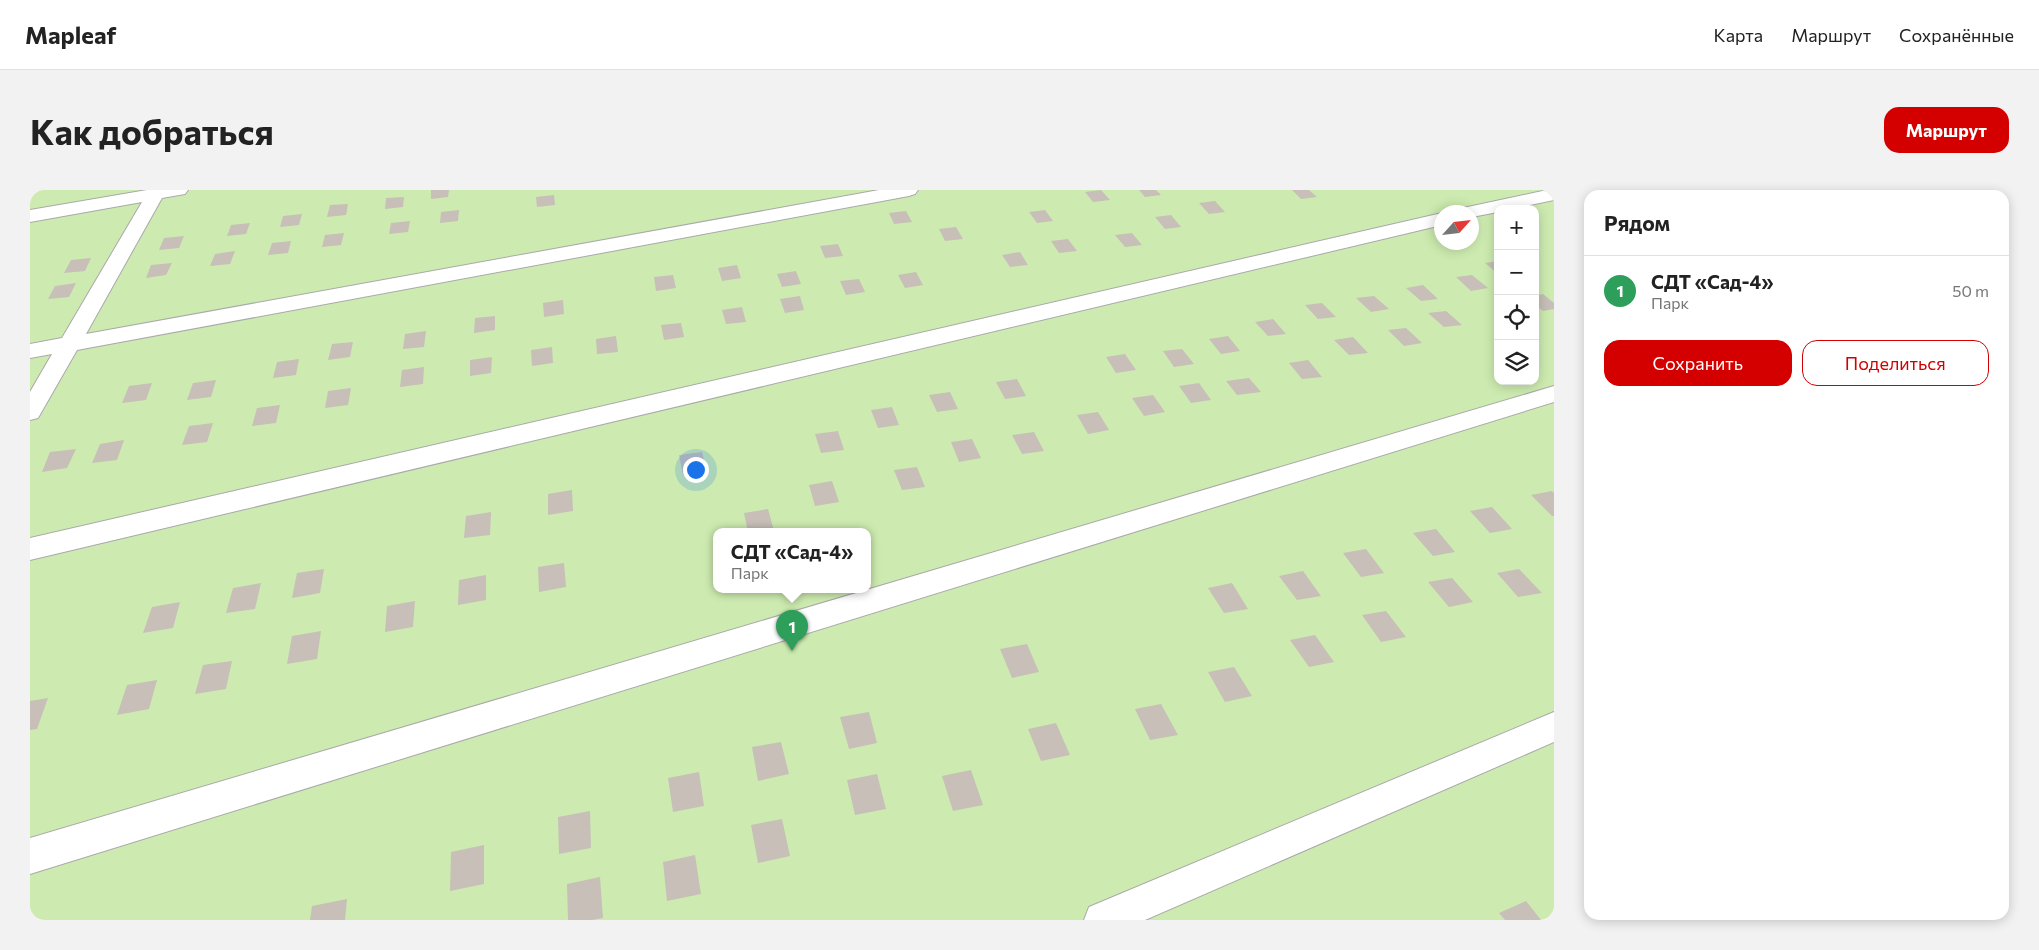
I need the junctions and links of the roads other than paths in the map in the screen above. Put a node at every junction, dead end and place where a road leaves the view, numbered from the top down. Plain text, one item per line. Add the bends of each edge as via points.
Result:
1 (179, 190) edge
2 (906, 190) edge
3 (157, 192) edge
4 (1554, 194) edge
5 (1479, 210) edge
6 (30, 216) edge
7 (1434, 221) edge
8 (69, 344) junction
9 (30, 351) edge
10 (1554, 394) edge
11 (30, 412) edge
12 (30, 549) edge
13 (1554, 727) edge
14 (30, 856) edge
15 (1102, 920) edge

1 - 3 street
2 - 8 street
3 - 6 street
3 - 8 street
4 - 5 street
7 - 12 street
8 - 9 street
8 - 11 street
10 - 14 street
13 - 15 street

